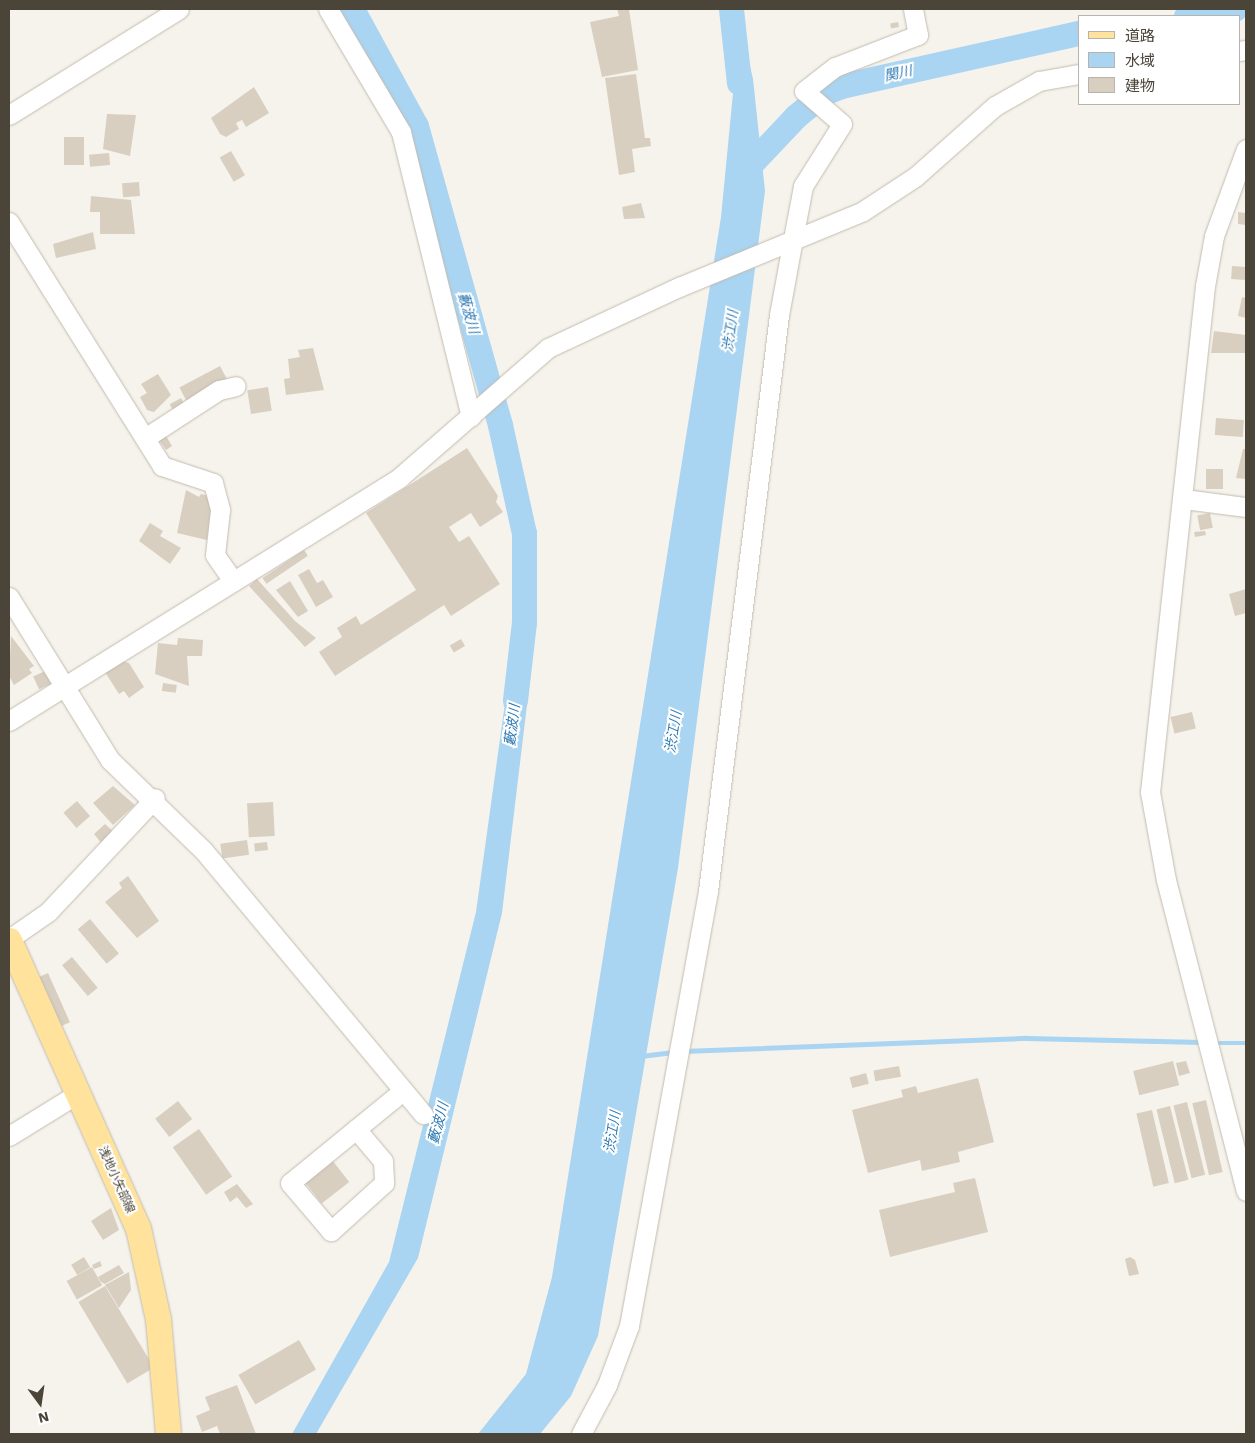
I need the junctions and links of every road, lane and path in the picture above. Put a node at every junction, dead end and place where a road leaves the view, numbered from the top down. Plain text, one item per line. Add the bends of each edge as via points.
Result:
1 (179, 9) edge
2 (328, 9) edge
3 (913, 9) edge
4 (1078, 74) edge
5 (9, 115) edge
6 (1246, 149) edge
7 (9, 222) edge
8 (789, 240) junction
9 (236, 386) dead end
10 (475, 413) junction
11 (145, 438) junction
12 (1184, 499) junction
13 (1246, 507) edge
14 (233, 580) junction
15 (9, 597) edge
16 (66, 687) junction
17 (9, 721) edge
18 (155, 798) junction
19 (9, 939) edge
20 (403, 1091) junction
21 (77, 1094) junction
22 (423, 1114) dead end
23 (356, 1129) junction
24 (9, 1136) edge
25 (1246, 1191) edge
26 (168, 1434) edge
27 (581, 1434) edge

1 - 5 street
2 - 10 street via 401,132
3 - 8 street via 918,35 894,48 835,67 804,91 842,124 804,186
4 - 8 street via 1038,81 996,106 915,177 864,211
6 - 12 street via 1214,236 1204,286
7 - 11 street
8 - 10 street via 679,286 548,348
8 - 27 street via 708,891 673,1099 629,1326 607,1385
9 - 11 street via 220,390
10 - 14 street via 399,478
11 - 14 street via 162,466 213,483 219,492 215,555
12 - 13 street
12 - 25 street via 1150,792 1166,880
14 - 16 street
15 - 16 street
16 - 17 street
16 - 18 street via 110,760
18 - 19 street via 48,912
18 - 20 street
19 - 21 main road, 浅地小矢部線
20 - 22 street
20 - 23 street
21 - 24 street
21 - 26 main road, 浅地小矢部線 via 138,1228 151,1275 167,1392
23 - 23 street via 290,1183 331,1231 384,1183 383,1161

